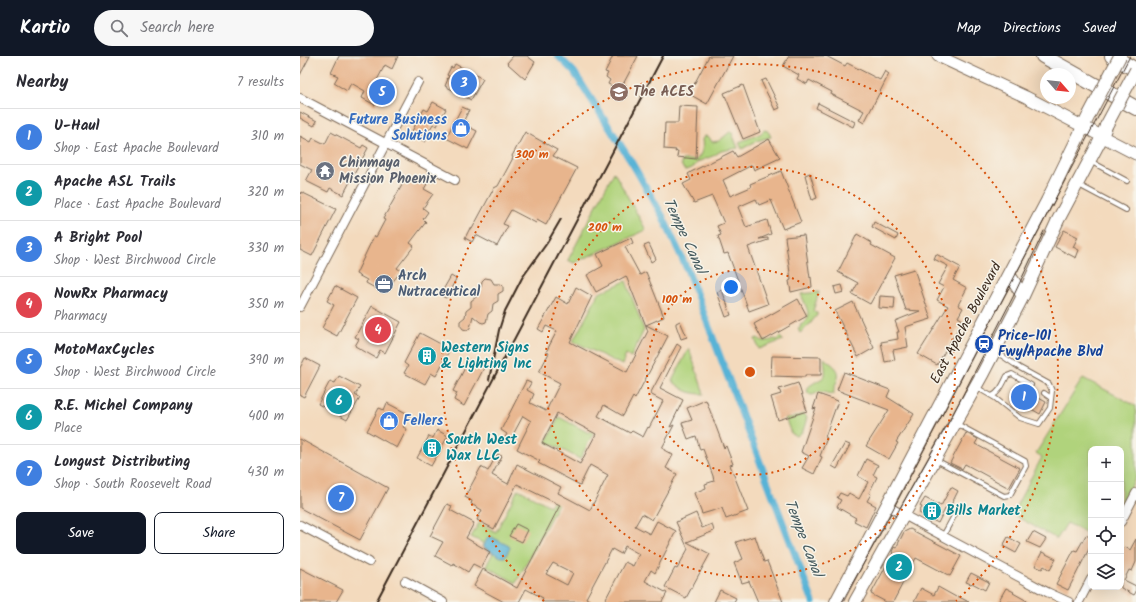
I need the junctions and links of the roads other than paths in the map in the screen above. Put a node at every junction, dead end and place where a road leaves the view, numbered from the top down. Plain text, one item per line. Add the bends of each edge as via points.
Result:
1 (938, 56) edge
2 (1043, 56) edge
3 (1112, 56) edge
4 (1120, 56) edge
5 (1136, 70) edge
6 (418, 82) dead end
7 (300, 98) edge
8 (1136, 108) edge
9 (1083, 127) junction
10 (1104, 132) junction
11 (386, 142) junction
12 (1136, 154) edge
13 (1090, 161) junction
14 (456, 180) dead end
15 (1126, 181) dead end
16 (1077, 184) junction
17 (1126, 210) dead end
18 (1008, 275) junction
19 (1023, 296) junction
20 (300, 307) edge
21 (995, 351) junction
22 (1031, 385) dead end
23 (976, 386) junction
24 (1044, 393) dead end
25 (992, 396) junction
26 (1051, 398) junction
27 (955, 422) junction
28 (935, 459) junction
29 (1136, 493) edge
30 (1133, 505) edge
31 (887, 506) junction
32 (904, 514) junction
33 (954, 516) dead end
34 (1124, 518) edge
35 (300, 525) edge
36 (943, 536) junction
37 (369, 562) dead end
38 (405, 581) dead end
39 (1088, 585) edge
40 (443, 602) edge
41 (836, 602) edge
42 (855, 602) edge
43 (1069, 602) edge
44 (1079, 602) edge

1 - 9 main road
2 - 8 highway
3 - 5 highway
4 - 9 main road, East Apache Boulevard, bridge
5 - 10 main road, bridge
6 - 11 street
7 - 11 street
9 - 10 main road
9 - 18 main road, East Apache Boulevard
10 - 12 main road
10 - 13 main road
11 - 14 street
11 - 20 street
13 - 15 lane
13 - 16 main road
16 - 17 lane
16 - 19 main road
18 - 19 main road
18 - 31 main road, East Apache Boulevard
19 - 21 main road
21 - 23 main road
21 - 26 lane via 1049,384
22 - 25 lane via 1012,374 1007,376
23 - 25 lane
23 - 27 main road
24 - 26 lane
25 - 26 lane via 1020,418 1039,424 1050,408
27 - 28 main road
27 - 28 lane via 1025,461 1026,466 1010,495 1004,496
28 - 32 main road
29 - 30 street
30 - 34 street
31 - 32 street
31 - 41 main road, East Apache Boulevard
32 - 36 street
32 - 42 main road
33 - 36 lane
35 - 37 street
36 - 43 street
38 - 40 street
39 - 44 street

